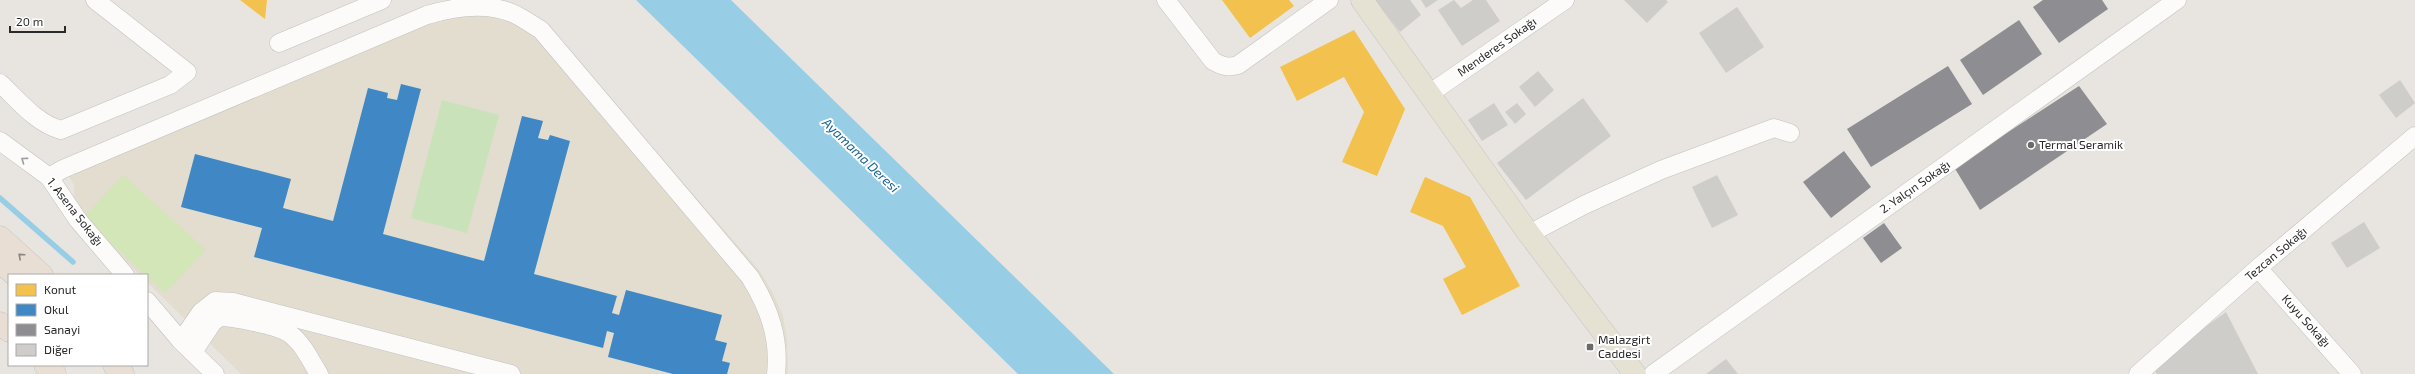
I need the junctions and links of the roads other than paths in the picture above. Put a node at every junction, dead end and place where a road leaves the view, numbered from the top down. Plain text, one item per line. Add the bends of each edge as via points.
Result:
1 (95, 0) edge
2 (382, 0) edge
3 (1166, 0) edge
4 (1329, 0) edge
5 (1362, 0) edge
6 (1565, 0) edge
7 (2178, 0) edge
8 (279, 43) dead end
9 (0, 83) edge
10 (1429, 94) junction
11 (1790, 133) dead end
12 (2415, 136) edge
13 (0, 141) edge
14 (50, 178) junction
15 (1529, 234) junction
16 (0, 237) edge
17 (0, 262) edge
18 (2258, 268) junction
19 (14, 274) edge
20 (41, 274) edge
21 (124, 274) edge
22 (148, 302) edge
23 (0, 323) edge
24 (8, 330) edge
25 (187, 346) junction
26 (47, 366) edge
27 (115, 366) edge
28 (482, 370) edge
29 (55, 374) edge
30 (123, 374) edge
31 (215, 374) edge
32 (320, 374) edge
33 (510, 374) edge
34 (776, 374) edge
35 (1636, 374) edge
36 (1653, 374) edge
37 (2138, 374) edge
38 (2352, 374) edge

1 - 9 street via 187,72 170,84 61,130 39,120
2 - 8 street
3 - 4 street via 1214,61 1225,67 1232,67
5 - 10 main road
6 - 10 street, Menderes Sokağı
7 - 36 street, 2. Yalçın Sokağı
10 - 15 main road
11 - 15 street via 1774,128 1661,170 1584,205
12 - 18 street, Tezcan Sokağı
14 -> 13 street, 1. Asena Sokağı
14 - 21 street, 1. Asena Sokağı via 78,220
14 - 34 street via 63,169 427,14 450,8 480,6 512,13 541,30 750,277 772,320 776,341
15 - 35 main road
20 -> 16 highway
17 - 19 highway
18 - 37 street, Tezcan Sokağı
18 - 38 street, Kuyu Sokağı
22 - 25 street
23 - 24 highway
25 - 28 street via 201,312 215,301 233,302
25 - 31 street
25 - 32 street via 220,317 231,317 286,332 300,344
26 - 29 highway
27 - 30 highway
28 - 33 street

